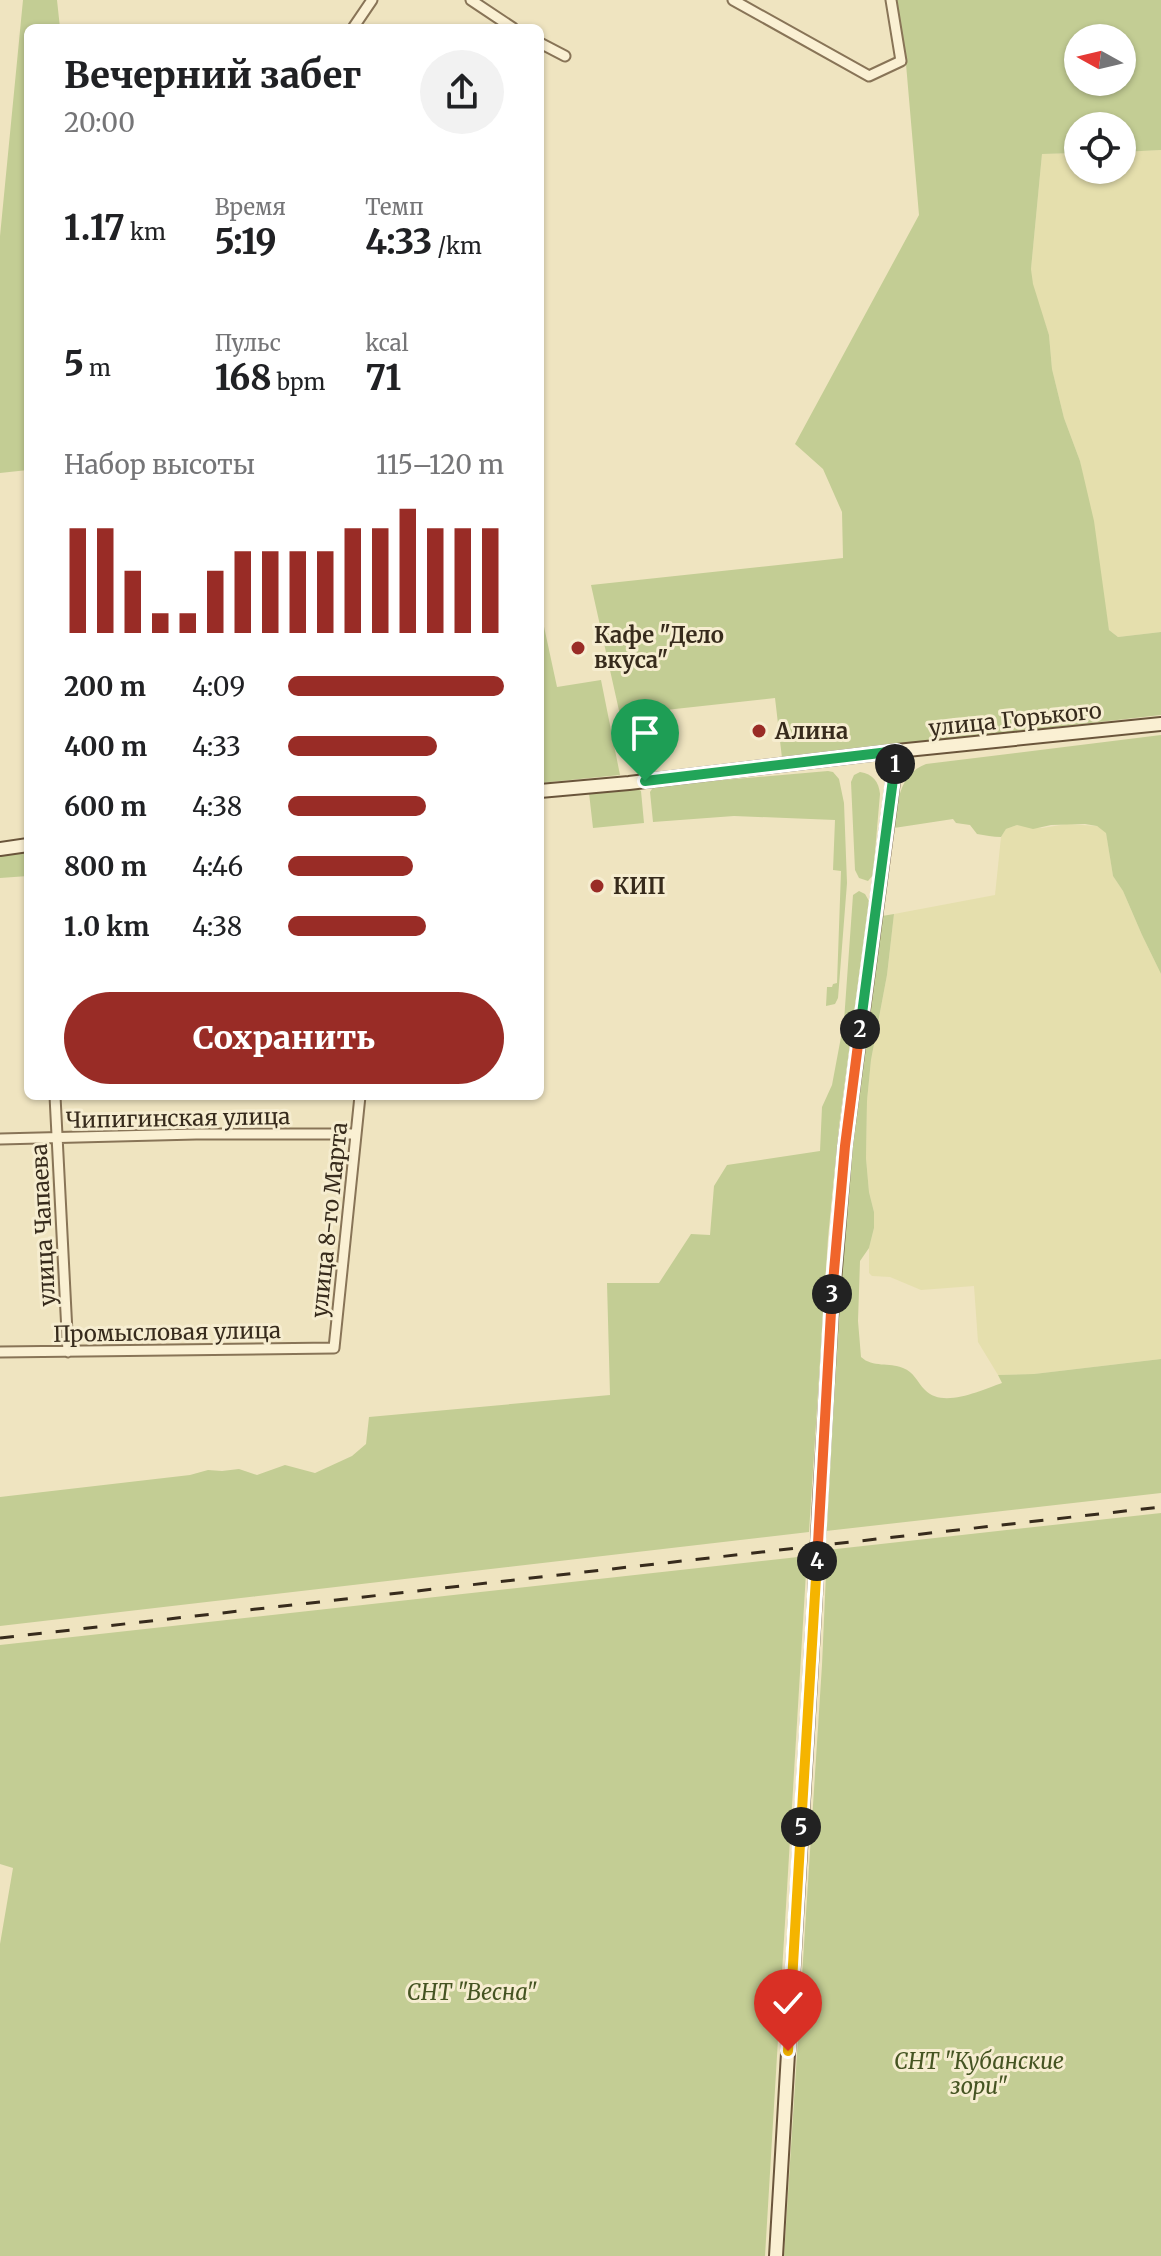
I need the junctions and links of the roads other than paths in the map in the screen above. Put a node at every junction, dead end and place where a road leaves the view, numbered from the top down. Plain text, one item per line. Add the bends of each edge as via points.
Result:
1 (372, 0) edge
2 (471, 0) edge
3 (733, 0) edge
4 (891, 0) edge
5 (356, 24) edge
6 (507, 24) edge
7 (544, 45) edge
8 (565, 56) dead end
9 (1161, 724) edge
10 (897, 751) junction
11 (544, 791) edge
12 (24, 846) edge
13 (0, 849) edge
14 (55, 1100) edge
15 (360, 1100) edge
16 (356, 1134) junction
17 (57, 1137) junction
18 (0, 1139) edge
19 (334, 1348) joint
20 (0, 1352) edge
21 (68, 1352) junction
22 (776, 2256) edge

1 - 5 street
2 - 6 street
3 - 4 street via 869,76 901,61
7 - 8 street
9 - 10 main road, улица Горького
10 - 11 main road, улица Горького
10 - 22 main road, bridge via 844,1159 832,1304
12 - 13 main road
14 - 17 street, улица Чапаева
15 - 16 street, улица 8-го Марта
16 - 17 street, Чипигинская улица
16 - 19 street, улица 8-го Марта
17 - 18 street, Чипигинская улица
17 - 21 street, улица Чапаева
19 - 21 street, Промысловая улица
20 - 21 street, Промысловая улица

